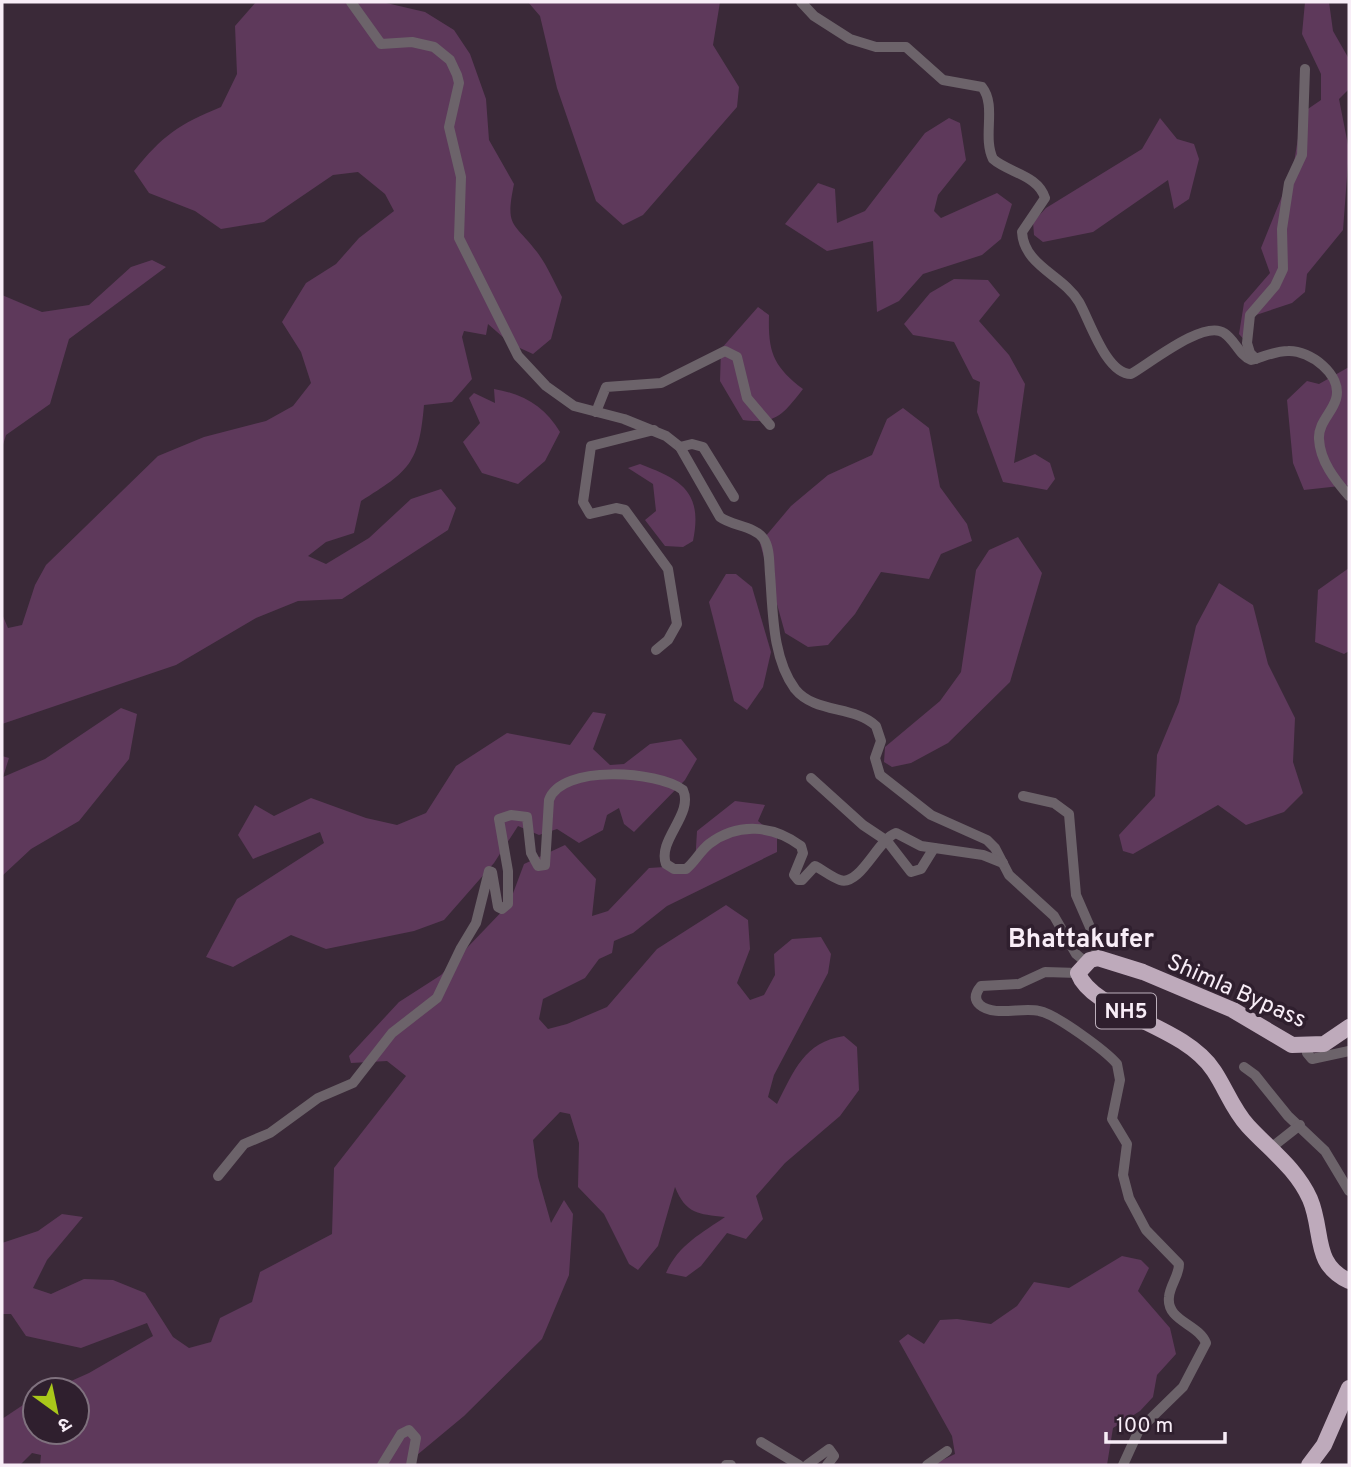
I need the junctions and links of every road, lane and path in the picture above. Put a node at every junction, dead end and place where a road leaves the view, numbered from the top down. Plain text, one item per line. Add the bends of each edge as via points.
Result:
1 (351, 2) edge
2 (801, 2) edge
3 (1305, 69) dead end
4 (1256, 359) junction
5 (596, 412) junction
6 (770, 425) dead end
7 (654, 430) junction
8 (680, 447) junction
9 (1349, 496) edge
10 (734, 497) dead end
11 (656, 650) dead end
12 (811, 778) dead end
13 (1023, 796) dead end
14 (885, 840) junction
15 (934, 849) junction
16 (1003, 863) junction
17 (1094, 959) junction
18 (1077, 973) junction
19 (1349, 1027) edge
20 (1308, 1046) junction
21 (1349, 1051) edge
22 (1244, 1067) dead end
23 (1300, 1125) junction
24 (1272, 1147) junction
25 (218, 1176) dead end
26 (1349, 1191) edge
27 (1349, 1281) edge
28 (1349, 1388) edge
29 (761, 1442) dead end
30 (947, 1451) dead end
31 (382, 1465) edge
32 (411, 1465) edge
33 (799, 1465) edge
34 (807, 1465) edge
35 (827, 1465) edge
36 (927, 1465) edge
37 (1123, 1465) edge
38 (1310, 1465) edge

1 - 5 street via 381,44 422,42 450,60 459,83 449,127 461,177 457,220 466,256 529,370 560,398
2 - 4 street via 850,39 876,47 906,47 943,80 982,87 989,101 988,141 993,159 1040,186 1045,198 1022,232 1026,250 1071,290 1105,355 1121,373 1131,374 1160,354 1216,330 1246,358
3 - 4 street via 1302,155 1289,183 1282,229 1283,270 1250,315 1247,343
4 - 9 street via 1274,352 1298,352 1333,378 1336,400 1318,439 1325,464
5 - 6 street via 606,387 661,383 725,351 737,357 747,398
5 - 7 street
7 - 8 street
7 - 11 street via 591,446 583,502 590,514 617,508 630,514 668,569 677,624
8 - 10 street via 703,447
8 - 16 street via 720,517 756,532 767,546 778,647 784,671 796,690 815,704 869,719 881,732 876,758 880,775 931,815 987,840
12 - 14 street
13 - 17 street via 1054,803 1069,814 1076,895 1093,934
14 - 15 street via 896,833
14 - 15 street via 915,872
14 - 25 street via 854,877 844,881 815,866 798,880 794,875 803,853 801,846 772,830 756,828 725,835 708,845 686,869 674,869 664,856 684,804 683,790 627,776 593,775 567,781 549,800 544,865 536,864 531,853 527,817 499,819 508,904 498,907 489,871 477,923 439,995 392,1033 353,1083 318,1098 270,1133 244,1144
15 - 16 street via 983,855
16 - 17 street via 1017,884 1054,916 1076,954
17 - 18 highway, NH5
17 - 20 highway, Shimla Bypass / NH5 via 1143,972 1233,1010 1292,1045
18 - 24 highway, NH5 via 1092,993 1181,1038 1199,1052 1246,1125
18 - 37 street via 1045,972 1019,985 981,986 976,1000 991,1010 1040,1011 1116,1064 1120,1080 1112,1119 1127,1144 1124,1184 1146,1230 1179,1264 1168,1298 1173,1312 1198,1330 1206,1343 1183,1387 1139,1430
19 - 20 highway, Shimla Bypass via 1324,1044
20 - 21 street via 1312,1059
22 - 23 street
23 - 24 street
23 - 26 street via 1332,1159
24 - 27 highway, NH5 via 1309,1198 1319,1226 1321,1255 1331,1271
28 - 38 highway
29 - 33 street
30 - 36 street
31 - 32 street via 401,1434 409,1430 416,1438
34 - 35 street via 829,1449 834,1456

